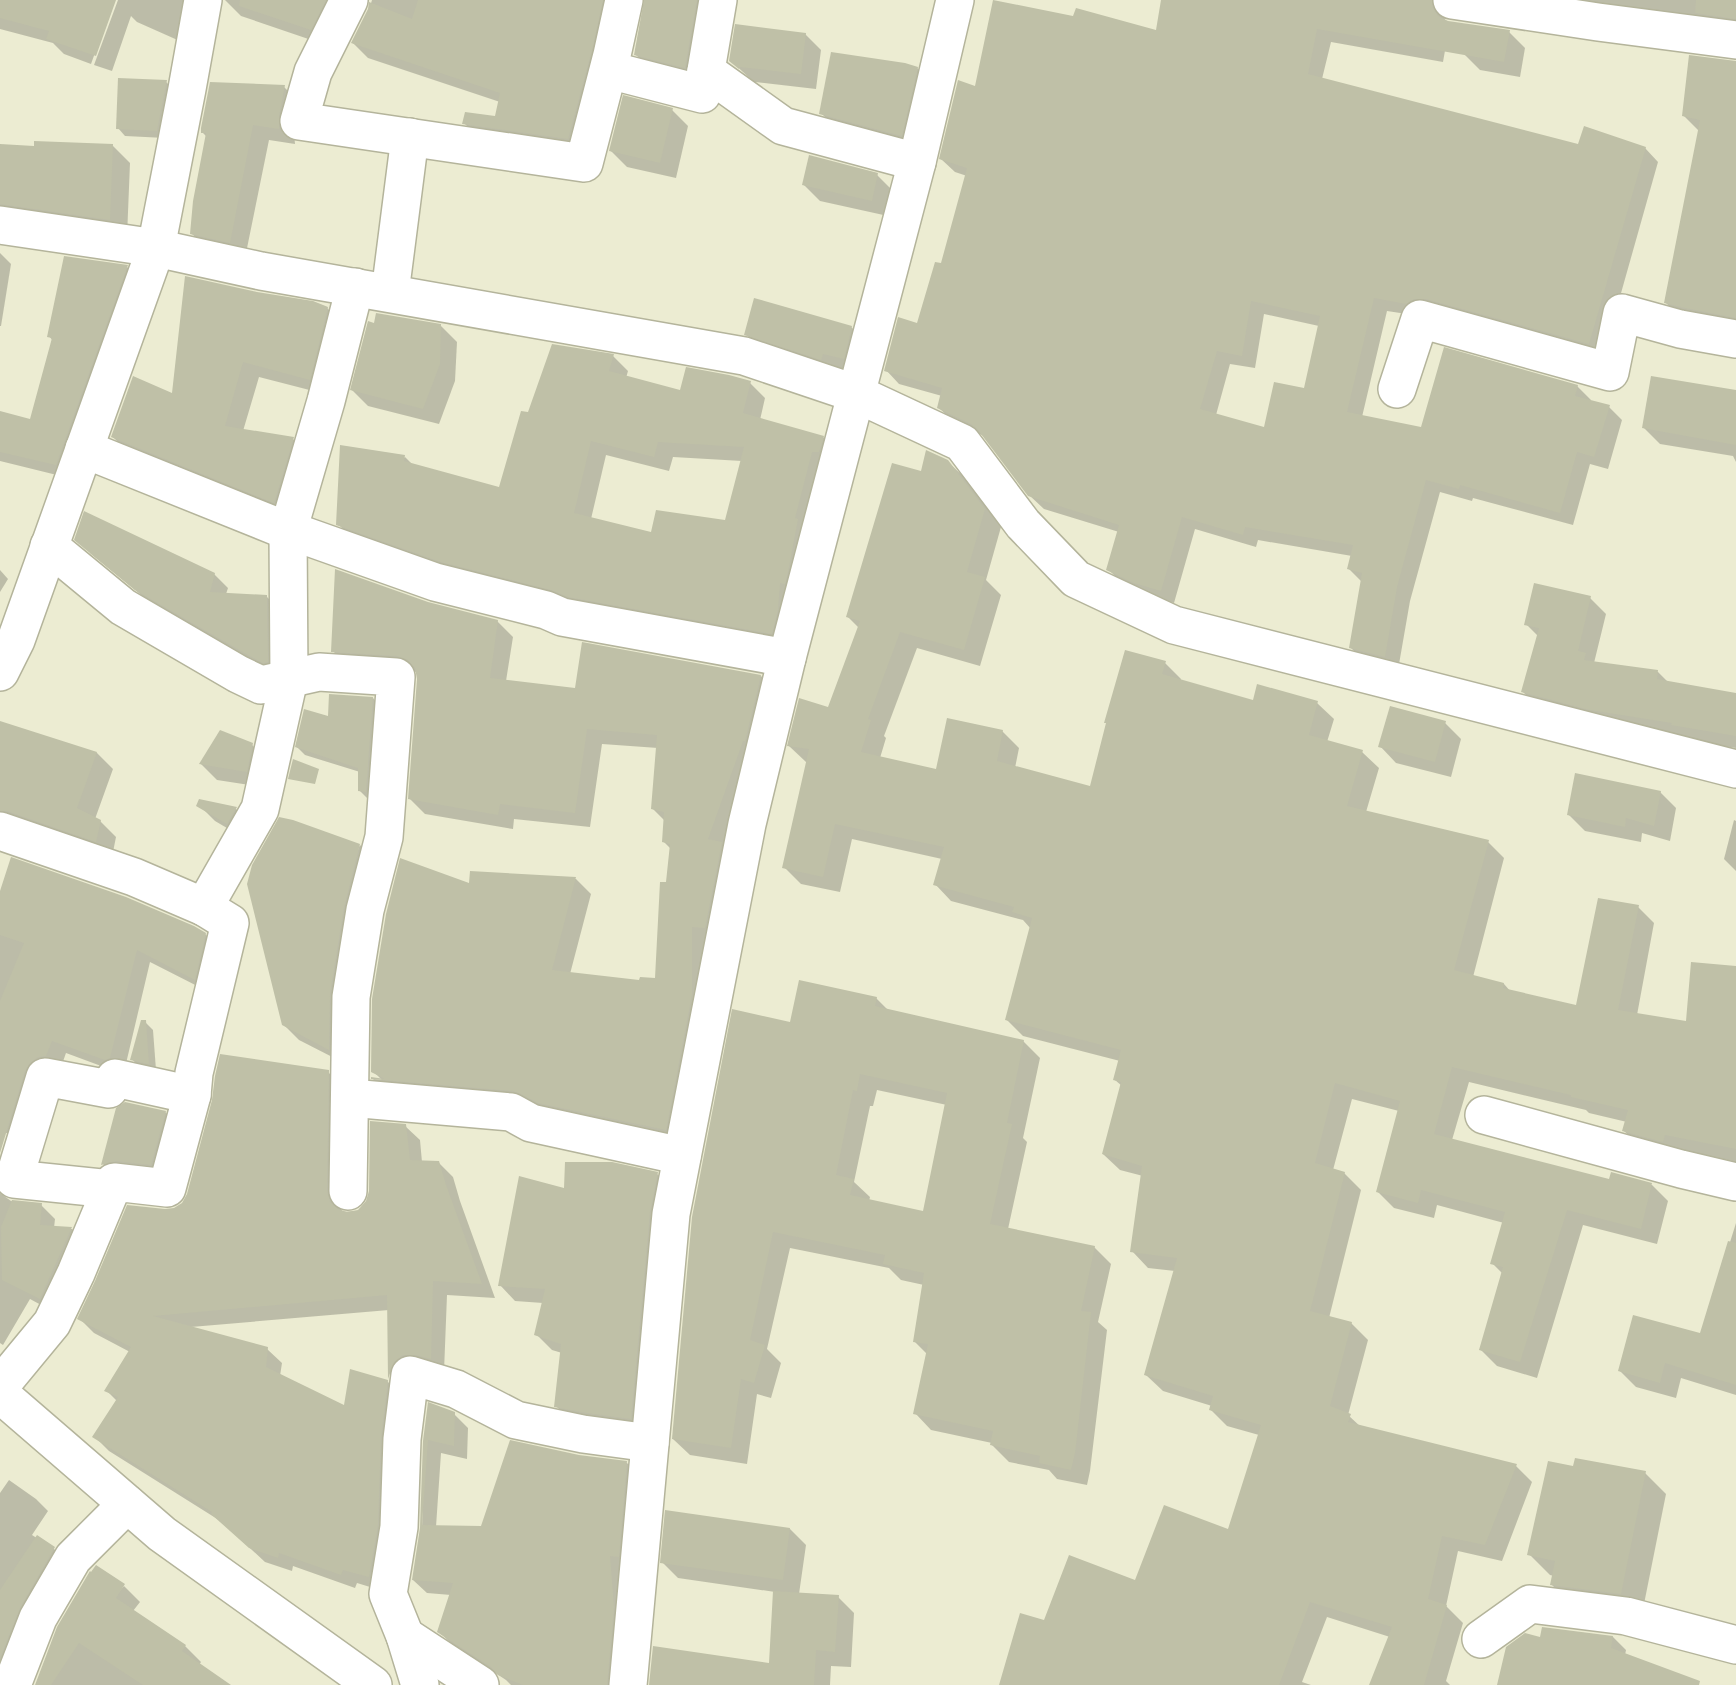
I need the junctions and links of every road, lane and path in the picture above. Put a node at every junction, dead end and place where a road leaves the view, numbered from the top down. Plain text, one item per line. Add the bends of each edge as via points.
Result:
1 (203, 0) edge
2 (349, 0) edge
3 (624, 0) edge
4 (718, 0) edge
5 (955, 0) edge
6 (1452, 0) edge
7 (1736, 40) edge
8 (609, 70) junction
9 (706, 71) junction
10 (410, 137) junction
11 (916, 162) junction
12 (0, 225) edge
13 (156, 248) junction
14 (355, 287) junction
15 (390, 293) junction
16 (1736, 339) edge
17 (1397, 390) dead end
18 (857, 394) junction
19 (84, 449) junction
20 (284, 529) junction
21 (49, 546) junction
22 (8, 637) edge
23 (787, 659) junction
24 (0, 672) edge
25 (289, 679) junction
26 (1736, 769) edge
27 (0, 831) edge
28 (204, 907) junction
29 (192, 1095) junction
30 (350, 1098) junction
31 (1484, 1115) dead end
32 (682, 1156) junction
33 (1736, 1182) edge
34 (111, 1189) junction
35 (348, 1191) dead end
36 (0, 1386) edge
37 (0, 1394) edge
38 (650, 1443) junction
39 (127, 1504) junction
40 (405, 1636) junction
41 (1481, 1639) dead end
42 (1736, 1645) edge
43 (12, 1685) edge
44 (373, 1685) edge
45 (420, 1685) edge
46 (480, 1685) edge
47 (628, 1685) edge

1 - 13 street
2 - 10 street via 313,72 299,121
3 - 8 street
4 - 9 street
5 - 11 street
6 - 7 street
8 - 9 street via 702,94
8 - 10 street via 584,163
9 - 11 street via 783,126
10 - 15 street
11 - 18 street
12 - 13 street
13 - 14 street
13 - 19 street
14 - 15 street
14 - 20 street via 326,401
15 - 18 street via 744,356
16 - 17 street via 1622,313 1610,372 1420,319
18 - 23 street
18 - 26 street via 961,443 1023,524 1076,579 1174,625
19 - 20 street
19 - 21 street
20 - 23 street via 435,582 562,617
20 - 25 street
21 - 22 street
21 - 25 street via 123,607 238,674 261,685
22 - 24 street
23 - 32 street via 747,824
25 - 28 street via 260,808
25 - 30 street via 319,672 396,677 384,837 365,910 351,997
27 - 28 street via 134,877
28 - 29 street via 230,923
29 - 34 street via 166,1188 114,1182
29 - 34 street via 115,1078 110,1089 45,1077 14,1179
30 - 32 street via 511,1112 531,1122
30 - 35 street
31 - 33 street
32 - 38 street via 671,1214
34 - 36 street via 52,1323
37 - 39 street
38 - 40 street via 516,1420 456,1389 410,1375 401,1439 399,1527 388,1594
38 - 47 street
39 - 43 street via 73,1558 38,1618
39 - 44 street
40 - 45 street
40 - 46 street
41 - 42 street via 1530,1604 1626,1616

